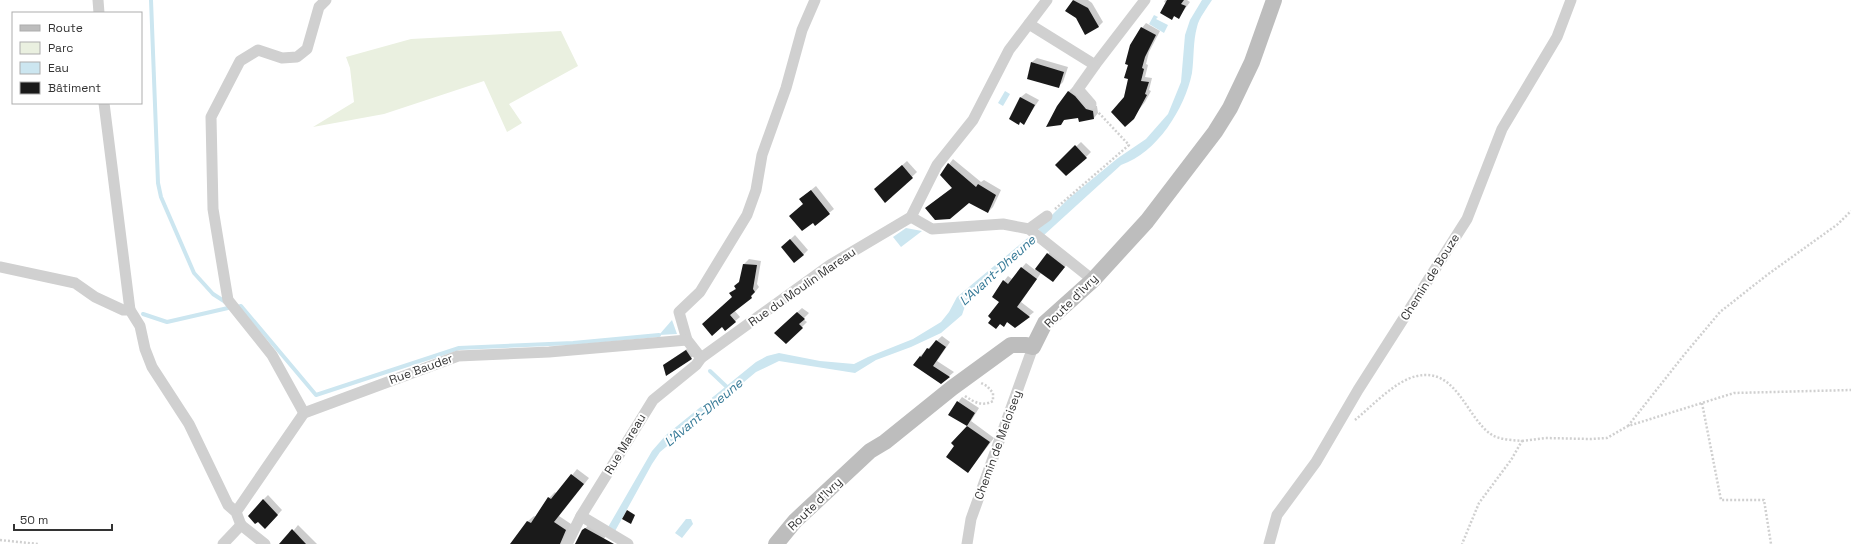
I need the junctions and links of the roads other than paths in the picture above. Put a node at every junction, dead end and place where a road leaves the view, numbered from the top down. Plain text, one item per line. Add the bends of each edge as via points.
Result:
1 (98, 0) edge
2 (326, 0) edge
3 (815, 0) edge
4 (1048, 0) edge
5 (1145, 0) edge
6 (1274, 0) edge
7 (1571, 0) edge
8 (99, 12) edge
9 (1029, 24) junction
10 (1095, 65) junction
11 (104, 104) edge
12 (1091, 104) road end
13 (1047, 216) road end
14 (911, 217) junction
15 (1034, 233) junction
16 (0, 267) edge
17 (1093, 280) junction
18 (130, 310) junction
19 (687, 340) junction
20 (1033, 347) junction
21 (701, 358) junction
22 (304, 413) junction
23 (236, 512) junction
24 (581, 516) junction
25 (241, 525) junction
26 (223, 544) edge
27 (265, 544) edge
28 (567, 544) edge
29 (628, 544) edge
30 (776, 544) edge
31 (966, 544) edge
32 (1269, 544) edge

1 - 8 street
2 - 22 street via 319,7 307,49 297,57 282,58 258,50 240,61 210,117 213,210 228,300 272,355
3 - 19 street via 802,30 786,88 762,155 756,190 747,215 700,292 679,312
4 - 9 street
5 - 10 street
6 - 17 main road, Route d'Ivry via 1252,62 1230,108 1215,132 1147,221
7 - 32 street, Chemin de Bouze via 1557,37 1502,129 1467,219 1358,390 1316,462 1277,515
9 - 10 street
9 - 14 street via 1009,50 973,120 937,165
10 - 12 street via 1078,89
11 - 18 street
13 - 15 street
14 - 15 street via 932,229 1003,224
14 - 21 street, Rue du Moulin Mareau via 830,265
15 - 17 street
16 - 18 street via 75,284 94,298 123,310
17 - 20 main road, Route d'Ivry via 1045,323
18 - 23 street via 140,326 152,367 189,424 228,505
19 - 21 street
19 - 22 street, Rue Bauder via 549,352 458,356
20 - 30 main road, Route d'Ivry via 1011,345 952,388 885,442 870,451 795,521
20 - 31 street, Chemin de Meloisey via 971,519
21 - 24 street, Rue Mareau via 653,400
22 - 23 street
23 - 25 street
24 - 28 street, Rue Mareau
24 - 29 street
25 - 26 street
25 - 27 street

